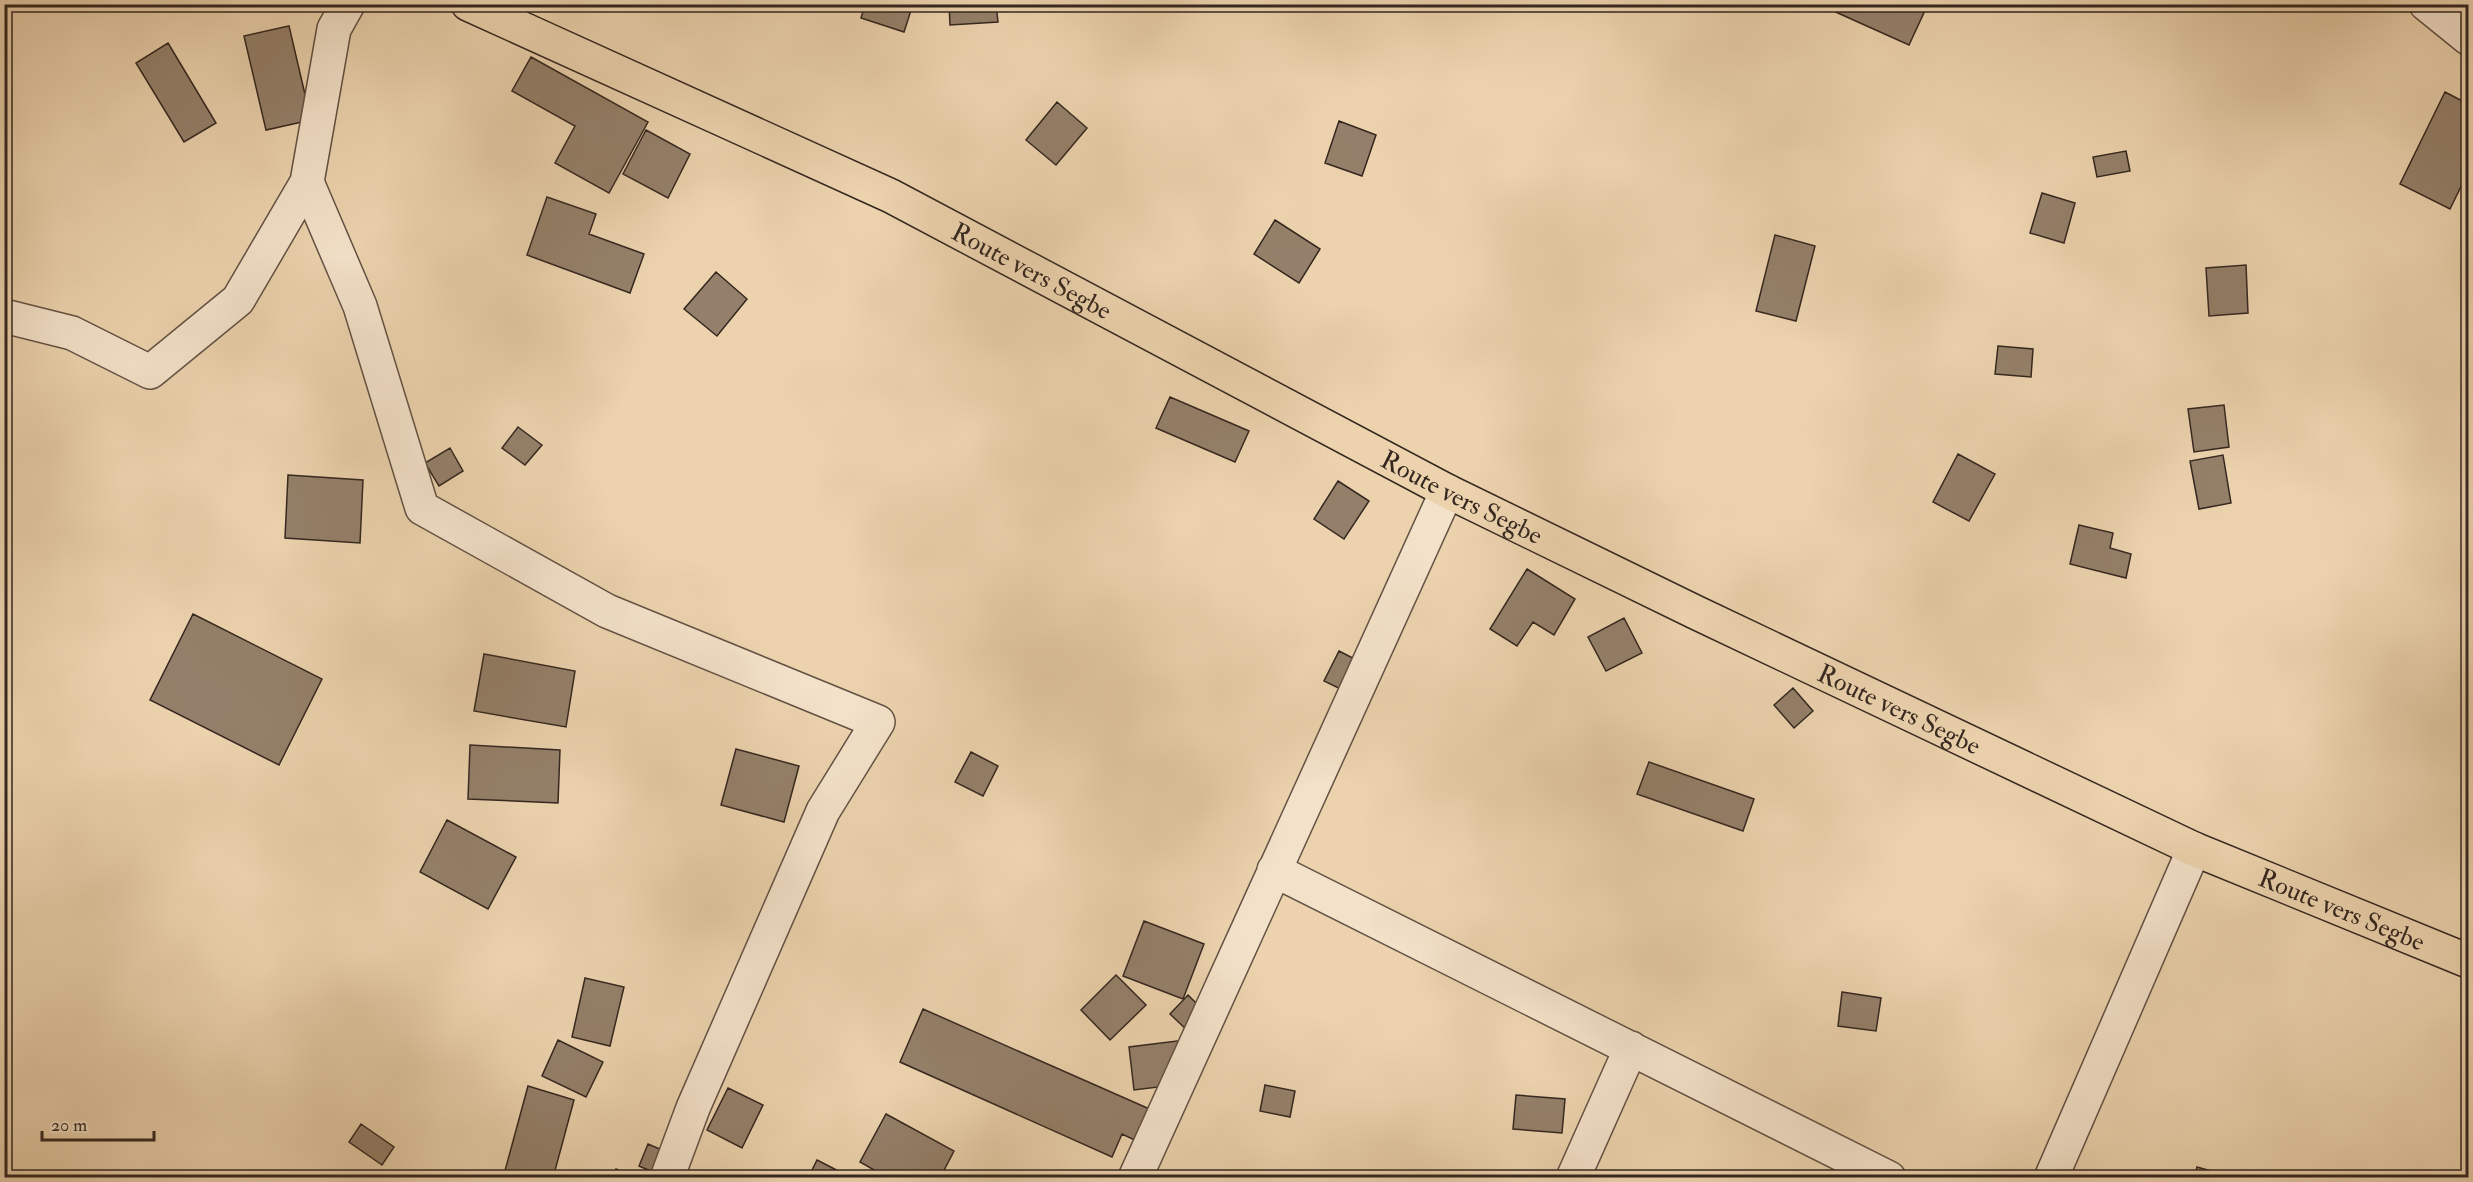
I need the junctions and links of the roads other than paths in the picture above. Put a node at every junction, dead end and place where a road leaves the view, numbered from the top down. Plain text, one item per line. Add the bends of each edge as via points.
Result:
1 (348, 4) edge
2 (468, 4) edge
3 (2426, 4) edge
4 (2469, 38) edge
5 (306, 182) junction
6 (4, 316) edge
7 (1448, 491) junction
8 (2194, 849) junction
9 (1274, 870) junction
10 (2469, 961) edge
11 (1631, 1048) junction
12 (667, 1178) edge
13 (1135, 1178) edge
14 (1573, 1178) edge
15 (1889, 1178) edge
16 (2051, 1178) edge

1 - 5 street via 334,29
2 - 7 main road, Route vers Segbe via 891,196
3 - 4 street
5 - 6 street via 238,300 150,372 72,333
5 - 12 street via 360,306 422,508 607,611 878,722 823,811 698,1097
7 - 8 main road, Route vers Segbe
7 - 9 street
8 - 10 main road, Route vers Segbe
8 - 16 street
9 - 11 street
9 - 13 street
11 - 14 street
11 - 15 street

